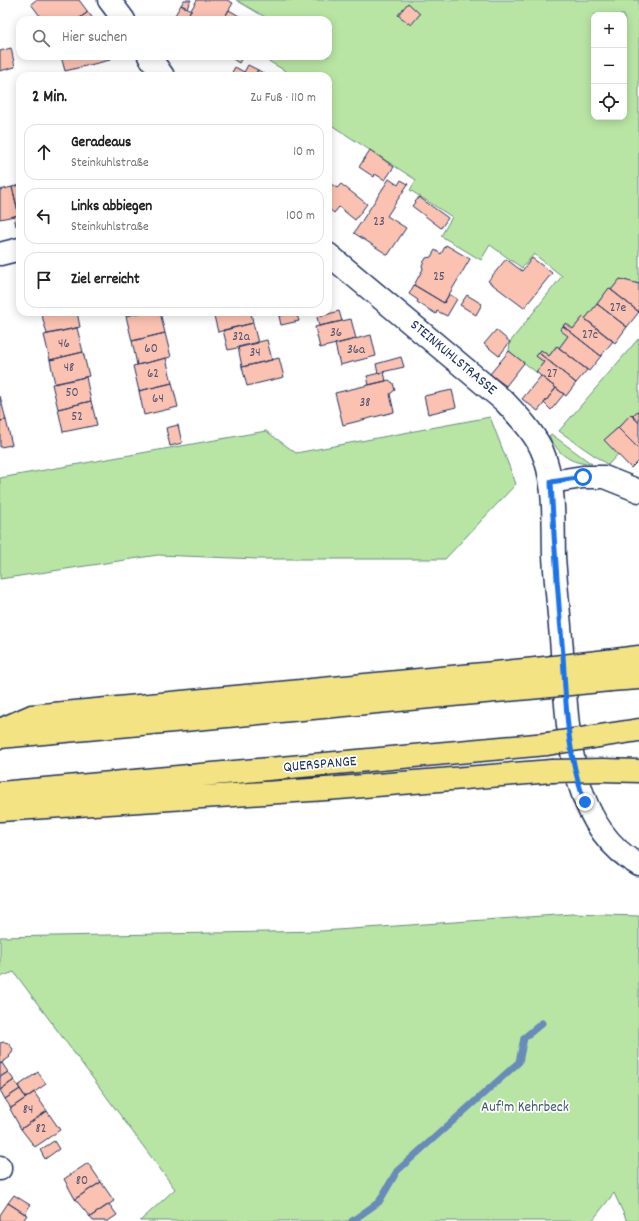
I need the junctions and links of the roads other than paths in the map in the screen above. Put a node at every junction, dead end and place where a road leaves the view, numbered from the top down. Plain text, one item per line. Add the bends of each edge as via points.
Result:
1 (109, 0) edge
2 (121, 16) edge
3 (152, 60) edge
4 (160, 72) edge
5 (16, 250) edge
6 (0, 254) edge
7 (332, 257) edge
8 (551, 482) junction
9 (639, 491) edge
10 (639, 657) edge
11 (608, 671) junction
12 (538, 678) junction
13 (639, 678) edge
14 (0, 730) edge
15 (639, 730) edge
16 (0, 737) edge
17 (639, 771) edge
18 (0, 793) edge
19 (0, 810) edge
20 (639, 865) edge

1 - 2 street
3 - 4 street
5 - 6 street
7 - 8 street, STEINKUHLSTRASSE via 504,401 527,424 541,449
8 - 9 street via 604,477
8 - 20 street, STEINKUHLSTRASSE via 567,713 579,788 601,831 621,852
10 - 11 highway
11 - 12 highway, bridge
11 - 13 highway
12 - 14 highway via 32,716
12 - 16 highway
15 - 18 highway, QUERSPANGE, bridge via 547,744
17 - 19 highway, bridge via 552,771 326,789

